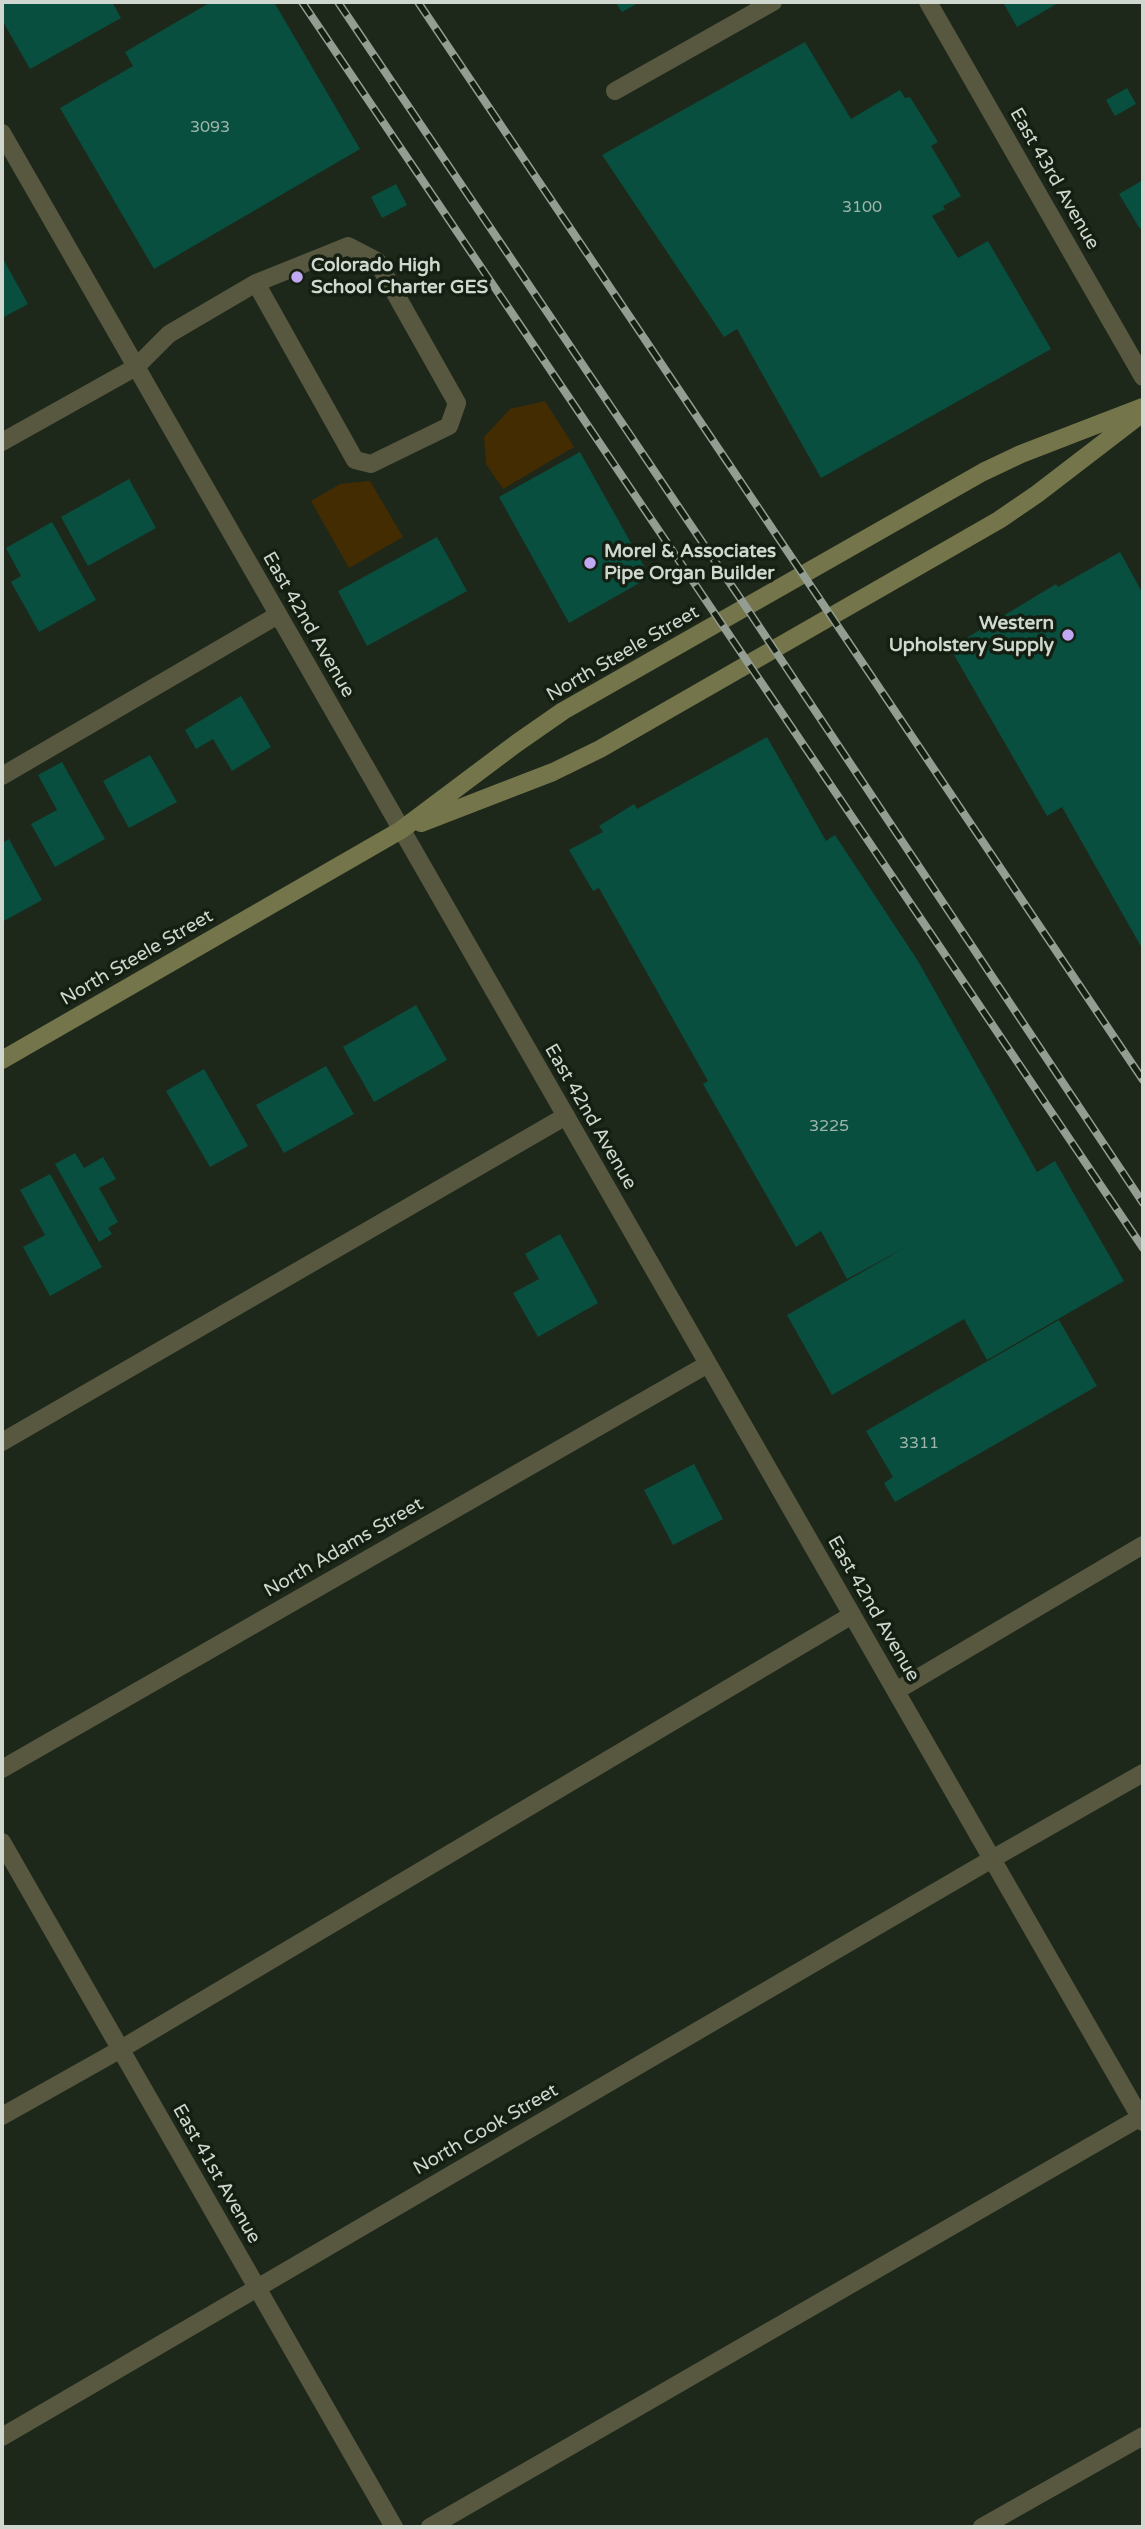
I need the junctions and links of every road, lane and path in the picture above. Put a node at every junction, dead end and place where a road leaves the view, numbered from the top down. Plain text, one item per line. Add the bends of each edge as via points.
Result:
1 (773, 2) edge
2 (928, 2) edge
3 (615, 91) dead end
4 (2, 133) edge
5 (256, 283) junction
6 (136, 367) junction
7 (1143, 377) edge
8 (1143, 407) edge
9 (1143, 413) edge
10 (2, 443) edge
11 (278, 615) junction
12 (2, 776) edge
13 (401, 830) junction
14 (2, 1060) edge
15 (566, 1116) junction
16 (708, 1364) junction
17 (2, 1442) edge
18 (1143, 1545) edge
19 (852, 1615) junction
20 (896, 1691) junction
21 (2, 1769) edge
22 (1143, 1773) edge
23 (2, 1842) edge
24 (992, 1859) junction
25 (121, 2049) junction
26 (2, 2116) edge
27 (1142, 2120) edge
28 (257, 2288) junction
29 (1143, 2436) edge
30 (2, 2437) edge
31 (394, 2527) edge
32 (430, 2527) edge
33 (982, 2527) edge

1 - 3 street
2 - 7 street, East 43rd Avenue
4 - 6 street, East 42nd Avenue
5 - 5 street via 355,460 371,464 449,426 457,403 377,261 348,246
5 - 6 street via 169,334
6 - 10 street
6 - 11 street, East 42nd Avenue
8 - 13 street, North Steele Street via 1021,454 971,479 563,711
9 - 13 street, North Steele Street via 999,520 611,743 553,772
11 - 12 street
11 - 13 street, East 42nd Avenue
13 - 14 street, North Steele Street
13 - 15 street, East 42nd Avenue
15 - 16 street, East 42nd Avenue
15 - 17 street
16 - 19 street, East 42nd Avenue
16 - 21 street, North Adams Street
18 - 20 street
19 - 20 street, East 42nd Avenue
19 - 25 street
20 - 24 street, East 42nd Avenue
22 - 24 street, North Cook Street
23 - 25 street, East 41st Avenue
24 - 27 street, East 42nd Avenue
24 - 28 street, North Cook Street
25 - 26 street
25 - 28 street, East 41st Avenue
27 - 32 street
28 - 30 street, North Cook Street
28 - 31 street, East 41st Avenue
29 - 33 street

